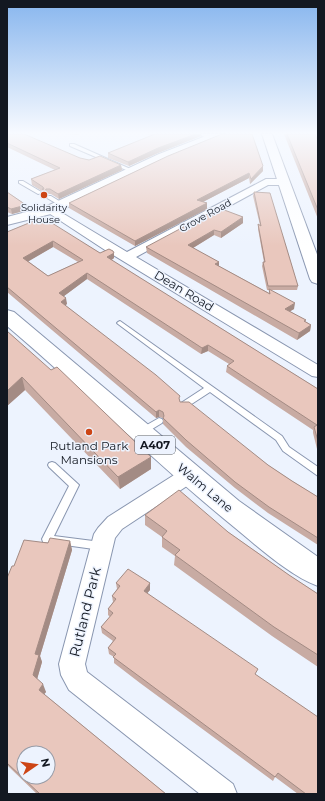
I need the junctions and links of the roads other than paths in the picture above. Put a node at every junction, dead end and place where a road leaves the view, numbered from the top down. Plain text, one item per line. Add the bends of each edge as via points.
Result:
1 (133, 171) edge
2 (280, 171) edge
3 (20, 182) dead end
4 (284, 182) junction
5 (40, 193) edge
6 (54, 204) junction
7 (7, 221) edge
8 (127, 257) junction
9 (318, 279) edge
10 (9, 319) edge
11 (120, 324) dead end
12 (318, 372) edge
13 (210, 388) junction
14 (184, 405) edge
15 (52, 465) dead end
16 (318, 472) edge
17 (189, 475) junction
18 (102, 546) junction
19 (318, 574) edge
20 (223, 794) edge

1 - 6 street
2 - 4 street
3 - 5 lane
4 - 8 street, Grove Road via 266,182
4 - 9 street
6 - 7 street
6 - 8 street, Dean Road
8 - 12 street, Dean Road
10 - 17 main road, Walm Lane / A407 via 92,388 150,427
11 - 13 lane
13 - 14 lane
13 - 16 lane via 280,438 286,449
15 - 18 lane via 74,485 47,540
17 - 18 street, Rutland Park via 115,523 105,534
17 - 19 main road, Walm Lane / A407 via 252,528
18 - 20 street, Rutland Park via 72,664 74,675 78,681

